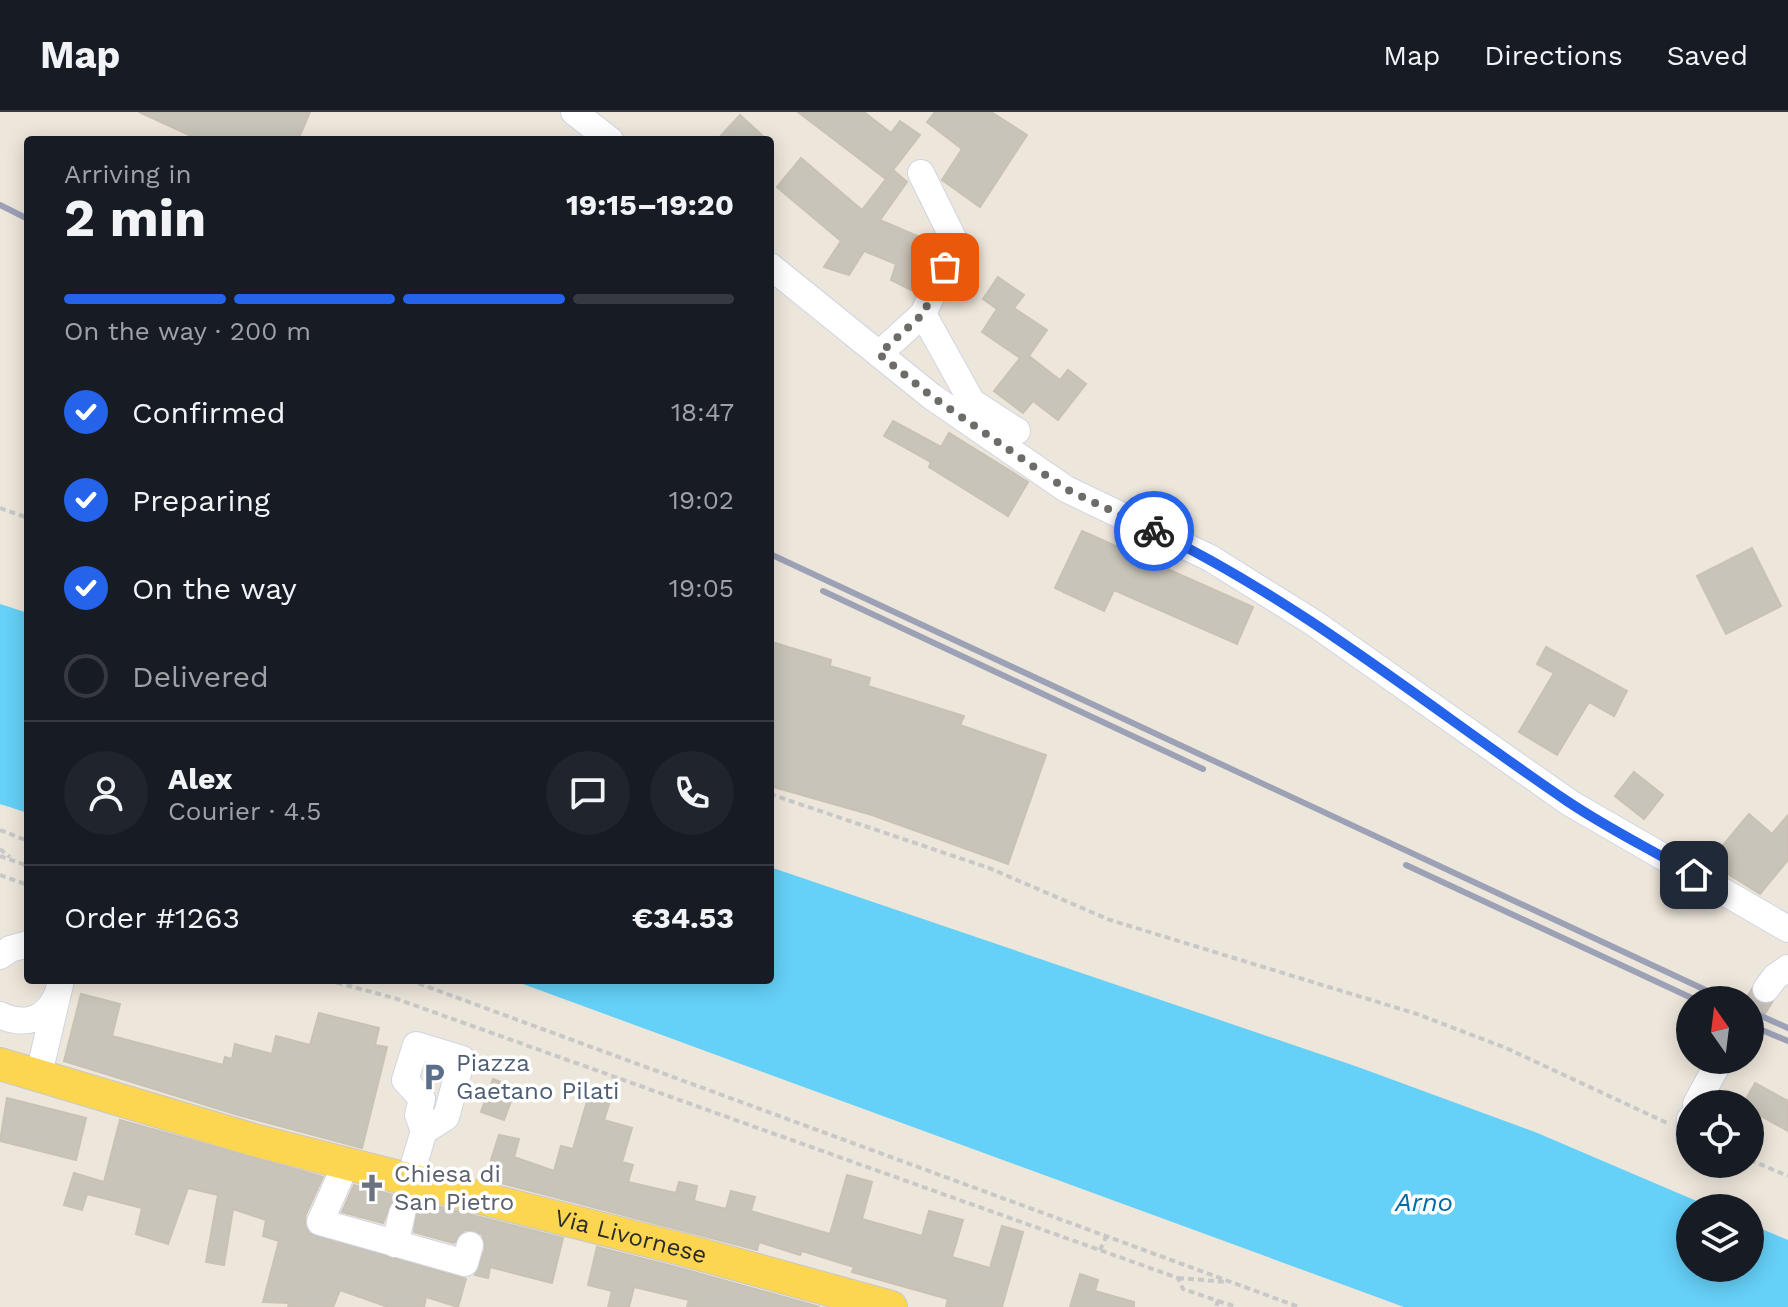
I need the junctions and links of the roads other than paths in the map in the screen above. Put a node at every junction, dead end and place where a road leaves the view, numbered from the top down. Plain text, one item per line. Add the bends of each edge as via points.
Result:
1 (574, 112) edge
2 (605, 136) edge
3 (921, 173) dead end
4 (774, 269) edge
5 (923, 314) junction
6 (879, 354) junction
7 (1017, 431) dead end
8 (1788, 929) edge
9 (24, 945) edge
10 (0, 956) edge
11 (1788, 968) edge
12 (60, 985) edge
13 (1766, 989) tunnel mouth
14 (0, 1015) edge
15 (0, 1064) edge
16 (39, 1074) junction
17 (424, 1131) dead end
18 (346, 1164) junction
19 (409, 1180) junction
20 (402, 1214) dead end
21 (395, 1244) junction
22 (470, 1245) dead end
23 (891, 1307) edge

1 - 2 street
3 - 5 street via 956,244
4 - 6 street
5 - 6 street
5 - 7 street via 972,402
6 - 8 street via 1066,489 1210,558 1314,623 1570,803
9 - 10 street
11 - 13 street
12 - 14 street via 40,1018 18,1022
12 - 16 street
15 - 16 main road, Via Livornese
16 - 18 main road, Via Livornese
17 - 19 street
18 - 19 main road, Via Livornese
18 - 21 street via 320,1222
19 - 23 main road, Via Livornese
20 - 21 street
21 - 22 street via 465,1263

